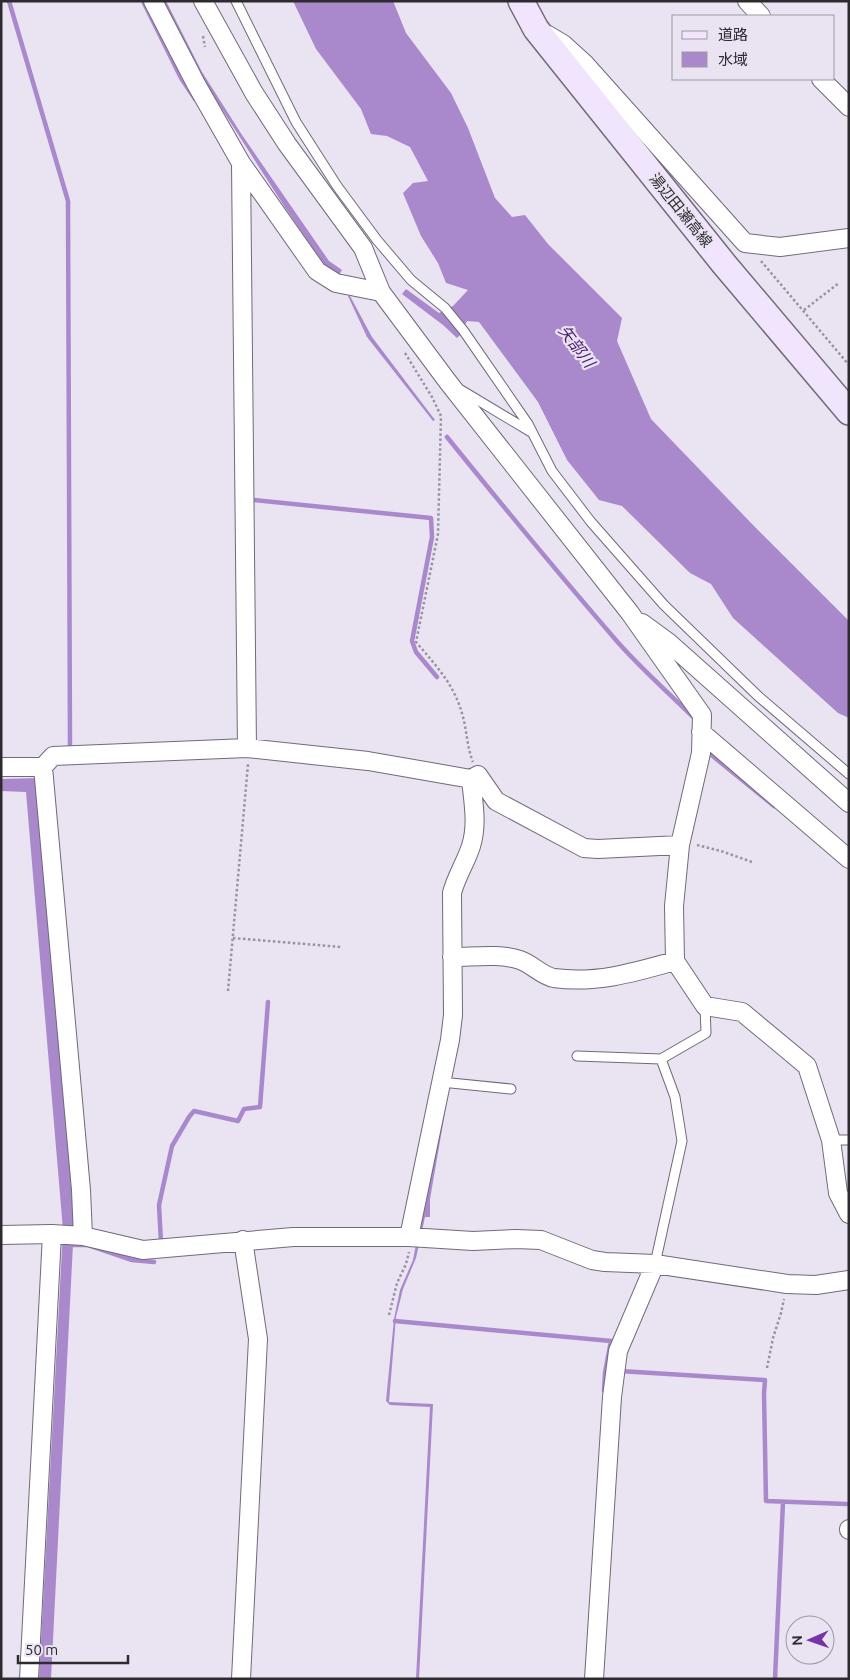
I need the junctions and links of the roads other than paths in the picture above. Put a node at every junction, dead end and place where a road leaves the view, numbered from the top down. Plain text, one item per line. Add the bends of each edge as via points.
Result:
1 (153, 1) edge
2 (203, 1) edge
3 (236, 1) edge
4 (521, 1) edge
5 (747, 1) edge
6 (760, 15) edge
7 (536, 29) junction
8 (822, 80) edge
9 (849, 106) edge
10 (242, 163) junction
11 (849, 238) edge
12 (381, 292) junction
13 (448, 382) junction
14 (849, 412) edge
15 (532, 432) junction
16 (630, 613) junction
17 (701, 732) junction
18 (248, 748) junction
19 (1, 767) edge
20 (43, 767) junction
21 (849, 774) edge
22 (474, 777) junction
23 (849, 803) edge
24 (680, 843) junction
25 (849, 859) edge
26 (452, 957) junction
27 (675, 961) junction
28 (705, 1006) junction
29 (578, 1056) dead end
30 (661, 1059) junction
31 (441, 1082) junction
32 (511, 1089) dead end
33 (831, 1140) junction
34 (849, 1140) edge
35 (849, 1214) edge
36 (52, 1234) junction
37 (1, 1235) edge
38 (83, 1236) junction
39 (411, 1237) junction
40 (243, 1240) junction
41 (655, 1264) junction
42 (849, 1280) edge
43 (30, 1679) edge
44 (241, 1679) edge
45 (594, 1679) edge

1 - 10 street
2 - 12 street via 254,93 287,144 363,248
3 - 15 lane via 296,122 337,186 411,280 446,308
4 - 7 main road, 湯辺田瀬高線
5 - 6 street
7 - 11 street via 563,44 585,64 745,243 780,246
7 - 14 main road, 湯辺田瀬高線 via 724,264
8 - 9 street
10 - 12 street via 317,271 336,283
10 - 18 street
12 - 13 street
13 - 15 lane
13 - 16 street
15 - 21 lane via 552,471 591,522 664,605 758,696
16 - 17 street via 702,715
16 - 23 street via 668,642
17 - 24 street via 701,753
17 - 25 street
18 - 20 street via 53,756
18 - 22 street
19 - 20 street
20 - 38 street
22 - 24 street via 496,801 584,848
22 - 26 street via 472,844 452,893
24 - 27 street via 674,906
26 - 27 street via 506,957 522,960 551,978 579,980 629,974
26 - 31 street via 453,1015
27 - 28 street
28 - 30 lane via 706,1034
28 - 33 street via 742,1012 807,1066
29 - 30 lane
30 - 41 lane via 675,1097 682,1141
31 - 32 lane
31 - 39 street
33 - 34 lane
33 - 35 street via 838,1193
36 - 37 street
36 - 38 street
36 - 43 street
38 - 40 street via 143,1250
39 - 40 street
39 - 41 street via 473,1241 541,1240 592,1260
40 - 44 street via 258,1339
41 - 42 street via 787,1284 816,1285
41 - 45 street via 618,1351 612,1397

